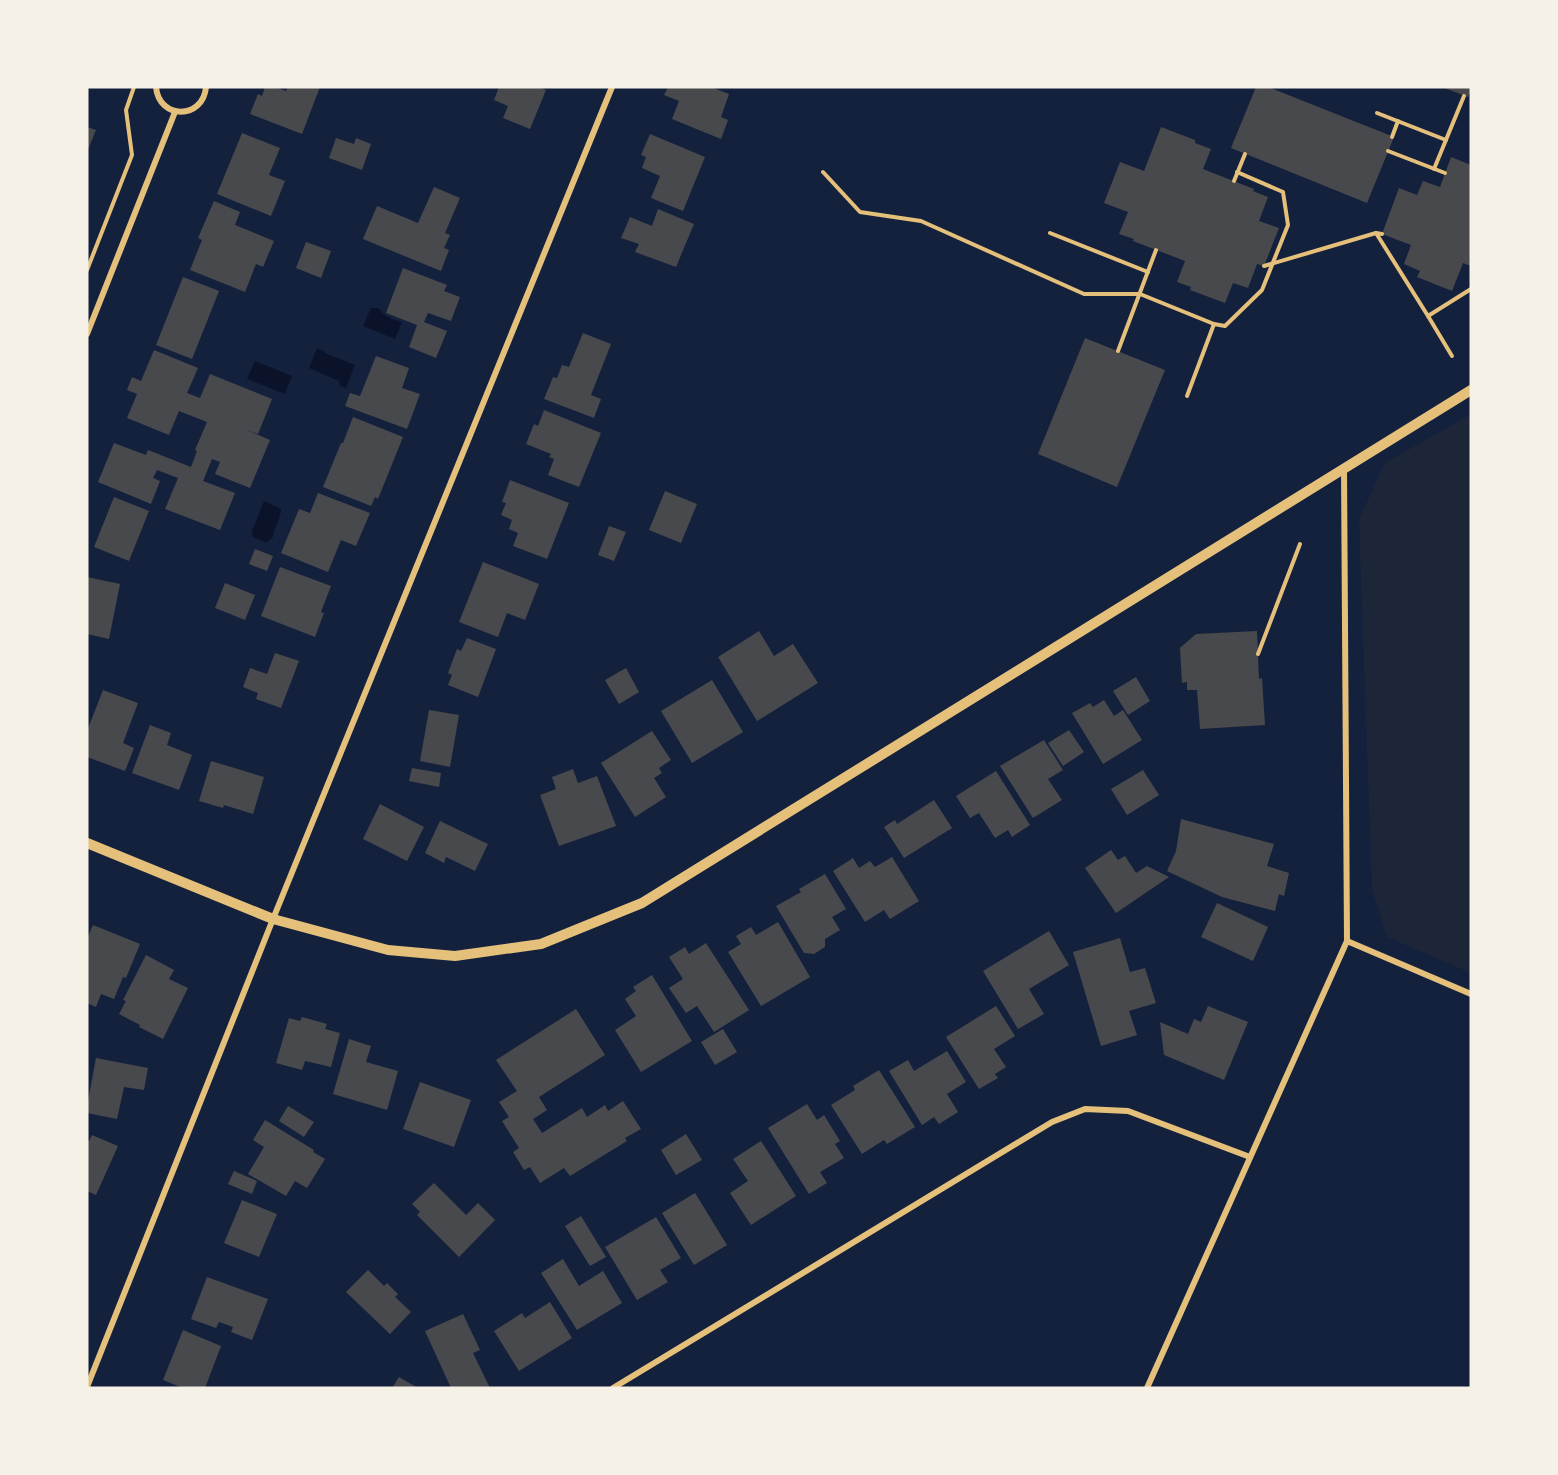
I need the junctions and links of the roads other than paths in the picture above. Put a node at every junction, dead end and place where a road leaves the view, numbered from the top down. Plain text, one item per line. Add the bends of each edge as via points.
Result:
1 (156, 87) edge
2 (206, 87) edge
3 (612, 87) edge
4 (175, 111) junction
5 (87, 334) edge
6 (1471, 390) edge
7 (1344, 468) junction
8 (87, 843) edge
9 (273, 919) junction
10 (1347, 941) junction
11 (1471, 994) edge
12 (1250, 1157) junction
13 (87, 1387) edge
14 (613, 1388) edge
15 (1147, 1388) edge

1 - 4 street via 162,104
2 - 4 street via 199,105 192,110
3 - 9 street
4 - 5 street
6 - 7 street
7 - 9 street via 642,903 541,944 454,956 388,950
7 - 10 street
8 - 9 street
9 - 13 street
10 - 11 street
10 - 12 street
12 - 14 street via 1128,1111 1085,1109 1052,1122
12 - 15 street

